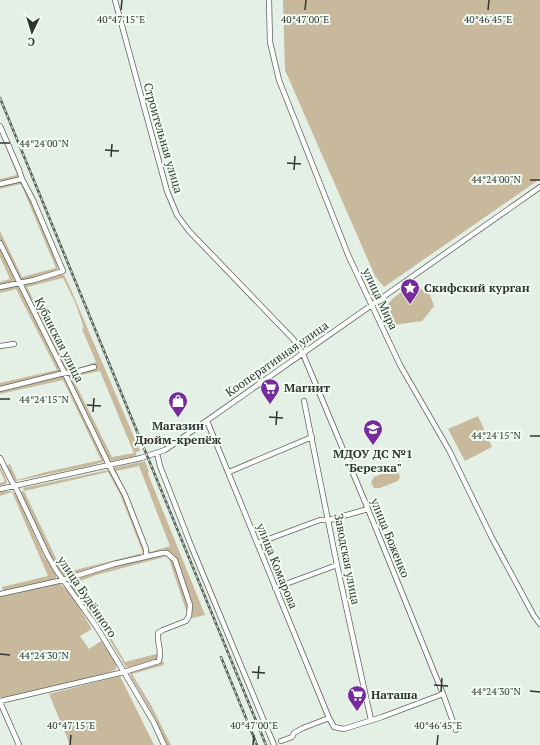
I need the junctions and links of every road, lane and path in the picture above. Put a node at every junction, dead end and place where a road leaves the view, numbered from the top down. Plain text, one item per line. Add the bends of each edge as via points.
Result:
1 (115, 0) edge
2 (270, 0) edge
3 (0, 126) edge
4 (22, 179) junction
5 (0, 184) edge
6 (540, 187) edge
7 (0, 243) edge
8 (20, 284) junction
9 (0, 287) edge
10 (372, 306) junction
11 (14, 344) dead end
12 (0, 346) edge
13 (303, 354) junction
14 (94, 367) dead end
15 (65, 374) junction
16 (0, 389) edge
17 (304, 401) dead end
18 (207, 421) junction
19 (312, 437) junction
20 (157, 454) junction
21 (0, 458) edge
22 (109, 466) junction
23 (229, 472) junction
24 (15, 486) junction
25 (0, 489) edge
26 (368, 508) junction
27 (329, 520) junction
28 (258, 543) junction
29 (146, 557) junction
30 (337, 565) junction
31 (63, 580) junction
32 (275, 588) junction
33 (0, 594) edge
34 (540, 624) edge
35 (124, 672) junction
36 (443, 694) junction
37 (0, 702) edge
38 (329, 718) junction
39 (372, 720) junction
40 (456, 730) dead end
41 (281, 741) dead end
42 (19, 745) edge
43 (164, 745) edge
44 (274, 745) edge

1 - 13 street, Строительная улица via 172,205 195,238 293,339
2 - 10 street, улица Мира via 270,42 279,80 346,250
3 - 4 street
4 - 5 street
4 - 8 street via 62,271
6 - 10 street, Кооперативная улица
7 - 8 street, Кубанская улица
8 - 9 street
8 - 15 street, Кубанская улица
10 - 13 street, Кооперативная улица
10 - 34 street, улица Мира via 400,365 449,450 492,538
11 - 12 street
13 - 18 street, Кооперативная улица
13 - 26 street, улица Боженко
14 - 15 street
15 - 16 street
15 - 22 street, Кубанская улица
17 - 19 street, Заводская улица
18 - 20 street, Кооперативная улица
18 - 23 street, улица Комарова
19 - 23 street
19 - 27 street, Заводская улица
20 - 22 street, Кооперативная улица
20 - 44 street via 192,548
21 - 24 street, улица Будённого
22 - 24 street, Кооперативная улица
22 - 29 street, Кубанская улица via 125,495 146,549
23 - 28 street, улица Комарова
24 - 25 street, Кооперативная улица
24 - 31 street, улица Будённого via 47,554
26 - 27 street
26 - 36 street, улица Боженко
27 - 28 street via 320,520
27 - 30 street, Заводская улица
28 - 32 street, улица Комарова
29 - 31 street
29 - 35 street via 167,553 175,560 190,605 189,616 186,621 158,634 161,652 159,661
30 - 32 street
30 - 39 street, Заводская улица
31 - 33 street
31 - 35 street, улица Будённого
32 - 38 street, улица Комарова
35 - 37 street
35 - 43 street, улица Будённого
36 - 39 street
36 - 40 street, улица Боженко
37 - 42 street
38 - 39 street, улица Комарова via 334,727 344,729
38 - 41 street via 303,728 292,737

